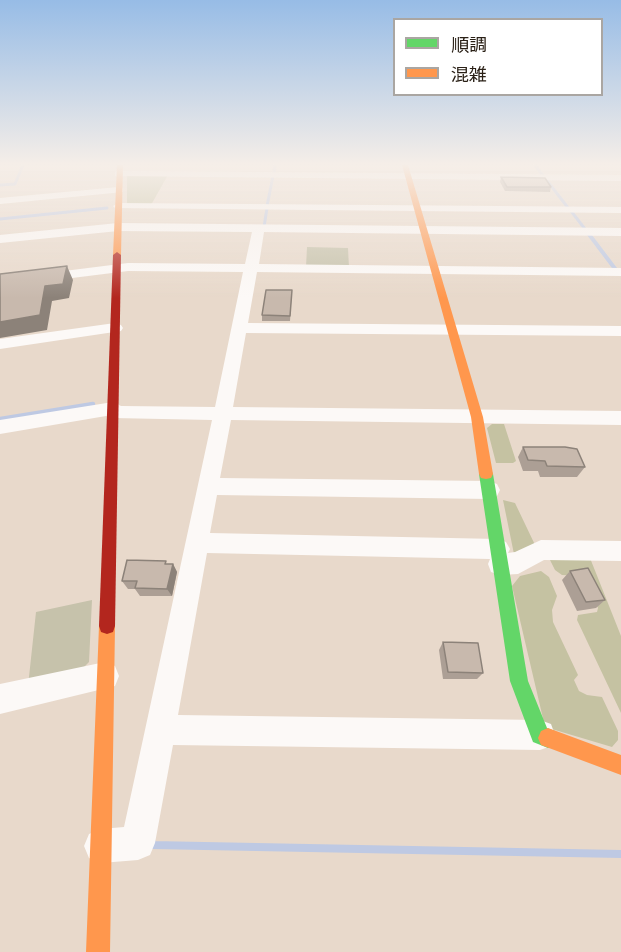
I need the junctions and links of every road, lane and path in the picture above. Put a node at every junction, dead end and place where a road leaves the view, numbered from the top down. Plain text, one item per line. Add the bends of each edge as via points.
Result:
1 (119, 209) edge
2 (418, 209) edge
3 (563, 209) edge
4 (621, 210) edge
5 (118, 227) junction
6 (259, 228) junction
7 (424, 230) junction
8 (621, 232) edge
9 (0, 239) edge
10 (251, 268) junction
11 (117, 269) junction
12 (435, 270) junction
13 (621, 272) edge
14 (0, 283) edge
15 (115, 328) junction
16 (239, 328) junction
17 (452, 329) junction
18 (621, 331) edge
19 (0, 344) edge
20 (113, 410) junction
21 (223, 413) junction
22 (477, 417) junction
23 (621, 418) edge
24 (0, 427) edge
25 (208, 486) junction
26 (489, 490) junction
27 (197, 543) junction
28 (621, 551) edge
29 (499, 556) junction
30 (105, 676) junction
31 (0, 699) edge
32 (160, 730) junction
33 (540, 735) junction
34 (621, 765) edge
35 (101, 846) junction
36 (98, 952) edge

1 - 5 street
2 - 7 street
3 - 4 street
5 - 6 street
5 - 9 street
5 - 11 street
6 - 7 street
6 - 10 street
7 - 8 street
7 - 12 street
10 - 11 street
10 - 12 street
10 - 16 street
11 - 14 street
11 - 15 street
12 - 13 street
12 - 17 street
15 - 19 street
15 - 20 street
16 - 17 street
16 - 21 street
17 - 18 street
17 - 22 street
20 - 21 street
20 - 24 street
20 - 30 street
21 - 22 street
21 - 25 street
22 - 23 street
22 - 26 street
25 - 26 street
25 - 27 street
26 - 29 street
27 - 29 street
27 - 32 street
28 - 29 street via 541,550 518,563
29 - 33 street via 519,681
30 - 31 street
30 - 35 street
32 - 33 street
32 - 35 street via 138,843
33 - 34 street
35 - 36 street

